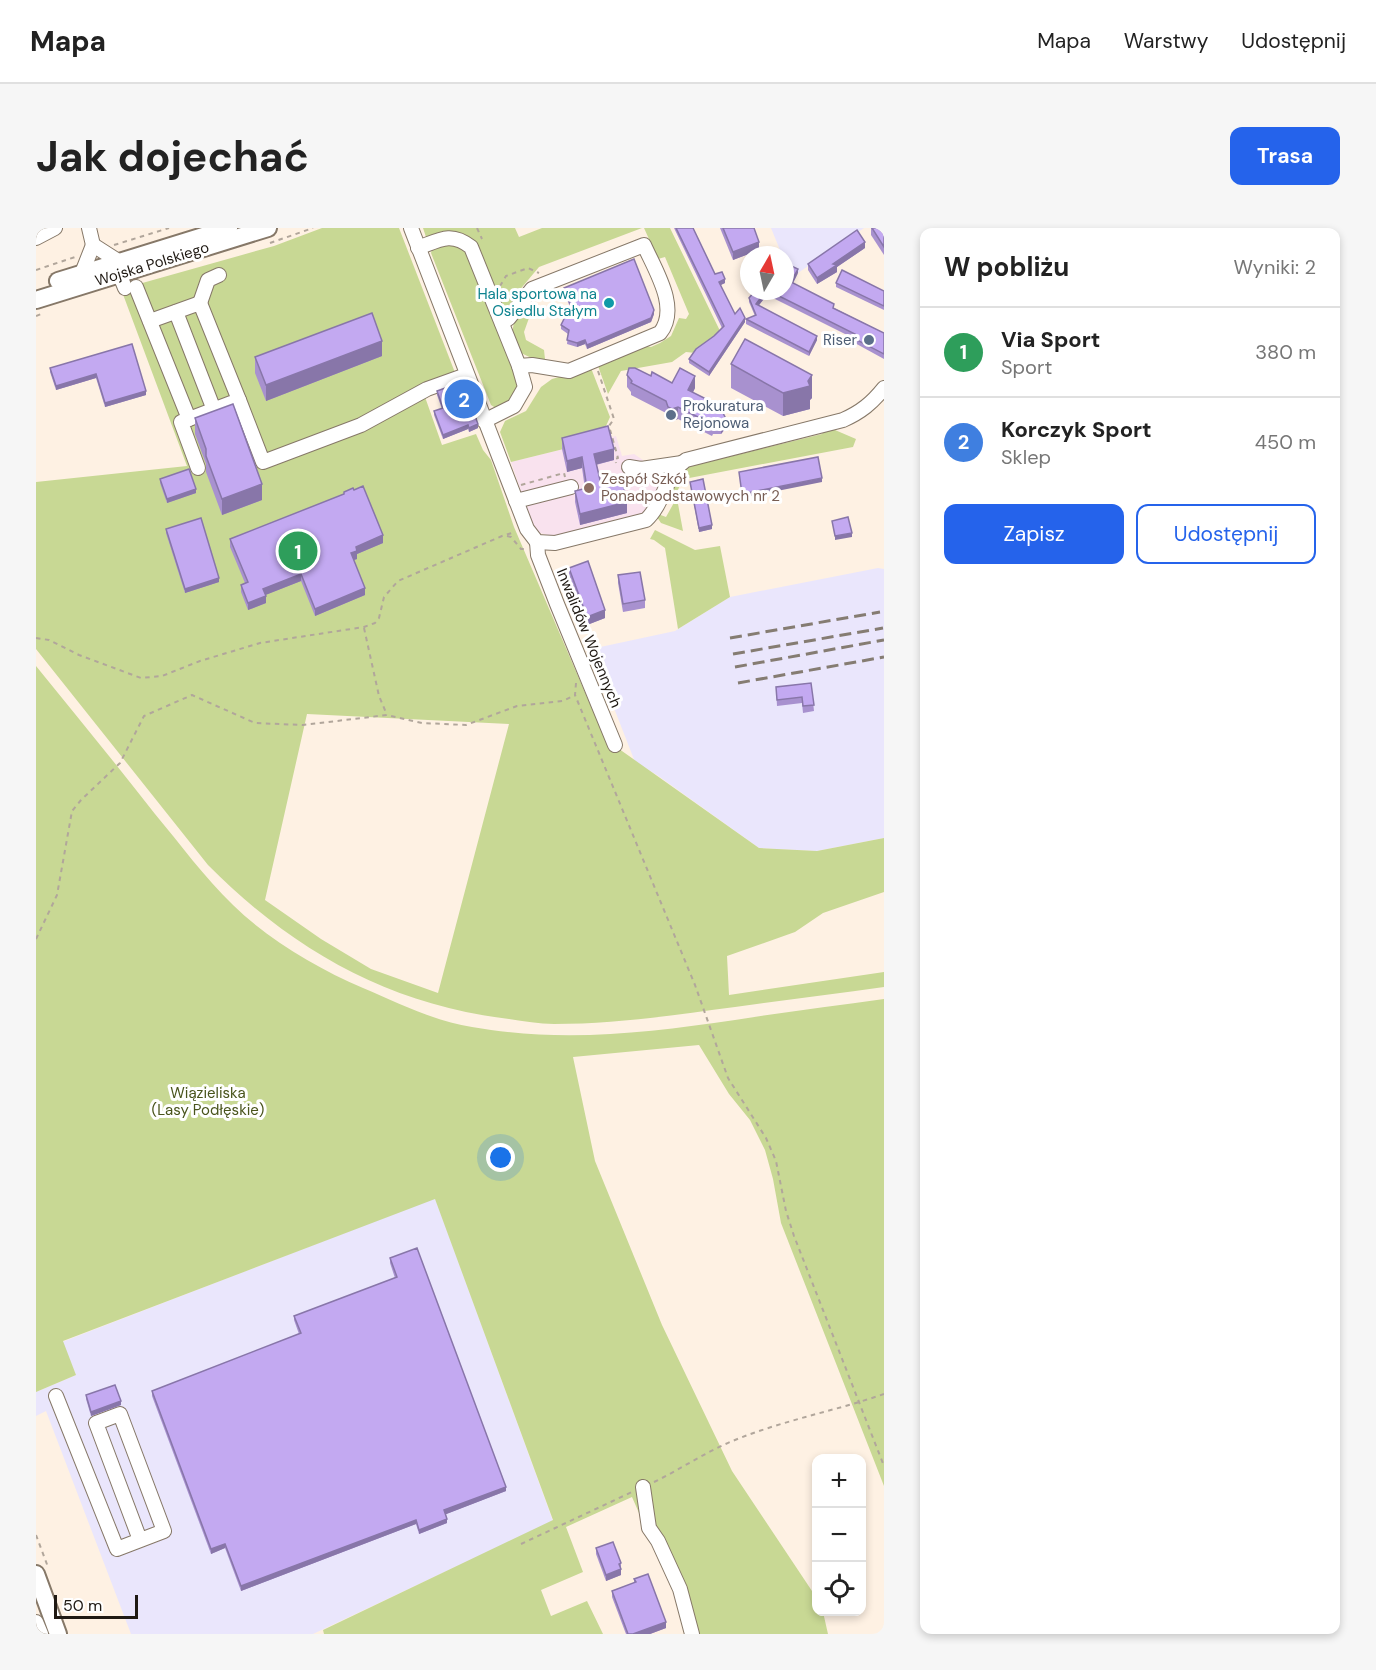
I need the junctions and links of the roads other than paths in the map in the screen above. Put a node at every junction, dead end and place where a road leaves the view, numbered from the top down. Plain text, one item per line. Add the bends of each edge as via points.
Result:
1 (55, 228) edge
2 (89, 228) edge
3 (229, 228) edge
4 (268, 228) edge
5 (411, 228) edge
6 (36, 238) edge
7 (93, 245) junction
8 (418, 248) junction
9 (81, 273) junction
10 (219, 275) dead end
11 (124, 277) junction
12 (36, 288) edge
13 (36, 300) edge
14 (200, 303) junction
15 (176, 312) junction
16 (150, 321) junction
17 (502, 323) junction
18 (519, 366) junction
19 (466, 375) junction
20 (884, 388) edge
21 (239, 400) junction
22 (214, 410) junction
23 (189, 419) junction
24 (484, 421) junction
25 (623, 463) road end
26 (682, 463) junction
27 (198, 468) dead end
28 (569, 485) road end
29 (516, 501) junction
30 (537, 542) junction
31 (615, 745) dead end
32 (56, 1396) dead end
33 (96, 1423) junction
34 (72, 1431) junction
35 (643, 1487) road end
36 (140, 1540) junction
37 (36, 1574) edge
38 (36, 1622) edge
39 (41, 1634) edge
40 (58, 1634) edge
41 (692, 1634) edge

1 - 6 street
2 - 7 street
3 - 11 main road, Wojska Polskiego
4 - 11 main road, Wojska Polskiego
5 - 8 street, Inwalidów Wojennych
7 - 9 street
7 - 11 street
8 - 17 street via 450,237 471,247
8 - 19 street, Inwalidów Wojennych
9 - 11 main road, Wojska Polskiego
9 - 12 main road, Wojska Polskiego
10 - 14 street via 208,280
11 - 13 main road, Wojska Polskiego
11 - 16 street
14 - 15 street
14 - 21 street
15 - 16 street
15 - 22 street
16 - 23 street
17 - 18 street
17 - 18 street via 532,289 644,245 668,308 668,320 660,333 569,371
18 - 24 street via 525,387 514,406
19 - 21 street via 427,389 361,425 263,462
19 - 24 street, Inwalidów Wojennych
20 - 26 street via 872,403 843,420
21 - 22 street
22 - 23 street
23 - 27 street via 181,422
24 - 29 street, Inwalidów Wojennych
25 - 26 street via 641,469
26 - 30 street via 646,520 555,543
28 - 29 street
29 - 30 street, Inwalidów Wojennych
30 - 31 street, Inwalidów Wojennych via 556,604 611,719
32 - 34 street
33 - 34 street
33 - 36 street
33 - 36 street via 120,1414 160,1520 164,1531
34 - 36 street via 117,1549
35 - 41 street via 649,1528 680,1589
37 - 40 main road
38 - 39 street

